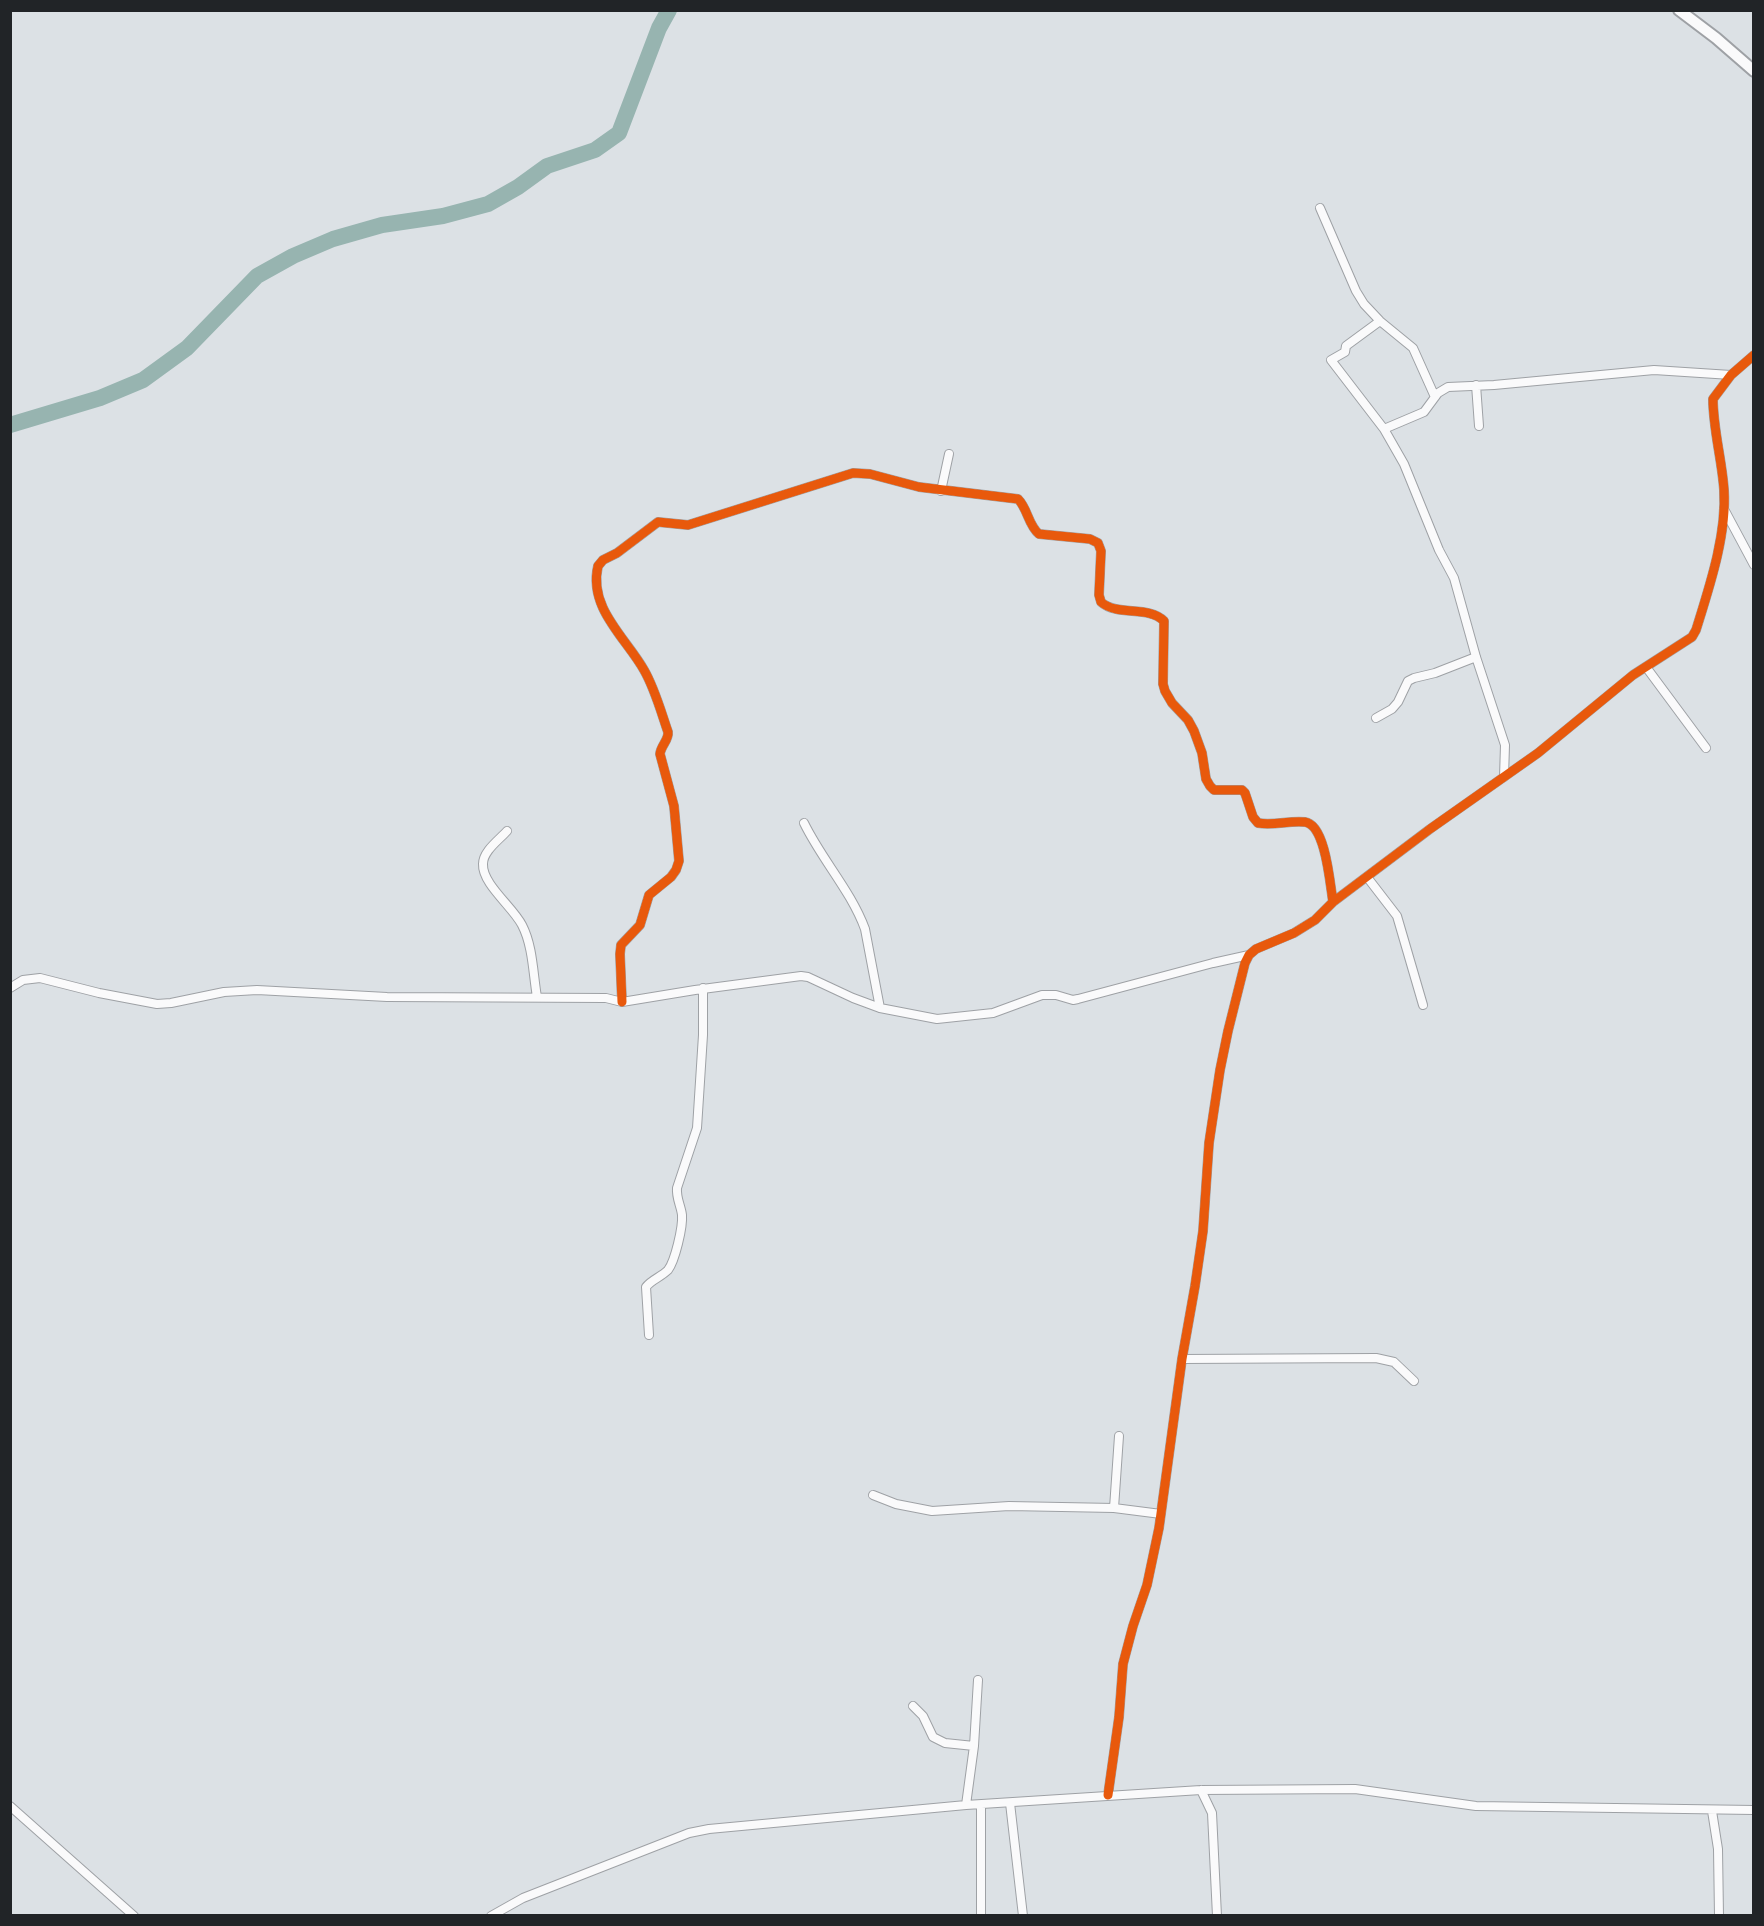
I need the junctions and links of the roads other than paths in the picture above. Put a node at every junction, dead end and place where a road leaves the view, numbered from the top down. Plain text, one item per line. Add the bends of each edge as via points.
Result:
1 (1679, 10) edge
2 (1754, 71) edge
3 (1320, 208) dead end
4 (1380, 321) junction
5 (1754, 356) edge
6 (1731, 375) junction
7 (1476, 385) junction
8 (1435, 397) junction
9 (1479, 426) dead end
10 (1384, 429) junction
11 (949, 454) dead end
12 (941, 491) junction
13 (1724, 508) junction
14 (1754, 565) edge
15 (1476, 657) junction
16 (1646, 667) junction
17 (1376, 718) dead end
18 (1706, 748) dead end
19 (1504, 777) junction
20 (804, 823) dead end
21 (507, 831) dead end
22 (1367, 877) junction
23 (1333, 902) junction
24 (1249, 955) junction
25 (10, 988) edge
26 (703, 988) junction
27 (537, 997) junction
28 (622, 1002) junction
29 (1424, 1005) dead end
30 (880, 1008) junction
31 (649, 1335) dead end
32 (1182, 1359) junction
33 (1414, 1382) dead end
34 (1119, 1436) dead end
35 (873, 1495) dead end
36 (1114, 1508) junction
37 (1161, 1514) junction
38 (978, 1680) dead end
39 (913, 1706) dead end
40 (975, 1746) junction
41 (1201, 1790) junction
42 (1108, 1796) junction
43 (1010, 1803) junction
44 (966, 1805) junction
45 (981, 1805) junction
46 (10, 1806) edge
47 (1754, 1810) edge
48 (1712, 1811) junction
49 (134, 1916) edge
50 (491, 1916) edge
51 (981, 1916) edge
52 (1023, 1916) edge
53 (1217, 1916) edge
54 (1719, 1916) edge

1 - 2 street
3 - 4 street via 1356,291
4 - 8 street via 1413,348
4 - 10 street via 1331,360
5 - 6 street
6 - 7 street via 1654,370
6 - 13 street via 1713,402
7 - 8 street via 1448,387
7 - 9 street
8 - 10 street via 1424,412
10 - 15 street via 1404,464 1454,578
11 - 12 street
12 - 23 street via 1018,499 1039,534 1098,543 1101,602 1112,609 1155,615 1164,621 1163,684 1172,704 1194,731 1210,786 1214,790 1242,790 1258,823 1306,822 1314,827 1323,843
12 - 28 street via 865,473 846,474 688,525 658,522 598,566 598,589 605,612 645,671 668,732 660,754 670,784 680,850 676,870 649,896 640,925 621,945
13 - 14 street
13 - 16 street via 1713,574 1696,630 1684,643
15 - 17 street via 1408,681 1392,709
15 - 19 street via 1505,745
16 - 18 street
16 - 19 street
19 - 22 street
20 - 30 street via 861,917
21 - 27 street via 484,858 483,867 523,927
22 - 23 street
22 - 29 street via 1397,916
23 - 24 street via 1315,920
24 - 30 street via 1073,1000 1042,995 993,1013 937,1019
24 - 32 street via 1220,1070 1209,1143 1204,1222
25 - 27 street via 23,980 40,978 157,1004 257,990 387,997
26 - 28 street
26 - 30 street via 805,976
26 - 31 street via 697,1128 677,1188 682,1222 672,1262 646,1287
27 - 28 street via 606,998
32 - 33 street via 1376,1358 1394,1362
32 - 37 street
34 - 36 street
35 - 36 street via 932,1511 1009,1506
36 - 37 street
37 - 42 street via 1155,1553 1124,1664
38 - 40 street
39 - 40 street via 933,1737 945,1743
40 - 44 street
41 - 42 street
41 - 48 street via 1355,1789 1476,1806
41 - 53 street via 1212,1813
42 - 43 street
43 - 45 street
43 - 52 street
44 - 45 street
44 - 50 street via 689,1833 523,1898
45 - 51 street
46 - 49 street
47 - 48 street
48 - 54 street via 1718,1849

